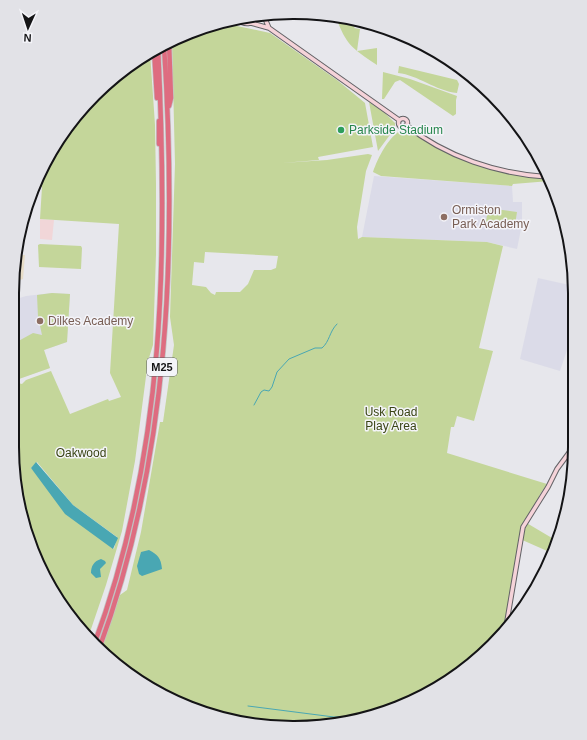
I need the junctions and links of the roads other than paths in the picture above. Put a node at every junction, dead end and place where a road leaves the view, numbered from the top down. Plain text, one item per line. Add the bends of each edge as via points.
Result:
1 (265, 21) edge
2 (254, 22) edge
3 (243, 23) edge
4 (251, 24) junction
5 (269, 28) junction
6 (169, 49) edge
7 (166, 50) edge
8 (164, 51) edge
9 (158, 55) edge
10 (154, 57) edge
11 (166, 77) junction
12 (168, 112) junction
13 (399, 120) junction
14 (406, 125) junction
15 (542, 176) edge
16 (162, 207) junction
17 (568, 455) edge
18 (507, 618) edge
19 (96, 638) edge
20 (101, 643) edge

1 - 5 main road
2 - 4 main road
3 - 4 main road
4 - 5 main road
5 - 13 main road
6 - 12 highway, M25 via 171,98
7 - 11 highway, M25
8 - 11 highway, M25
9 - 16 highway, M25
10 - 16 highway, M25
11 - 12 highway, M25
12 - 20 highway, M25 via 167,268 158,407 150,461 132,544 118,596
13 - 14 main road via 400,126
13 - 14 main road via 405,119
14 - 15 main road via 432,143 479,164 518,174
16 - 19 highway, M25 via 158,340 148,434 122,559
17 - 18 main road via 522,527

